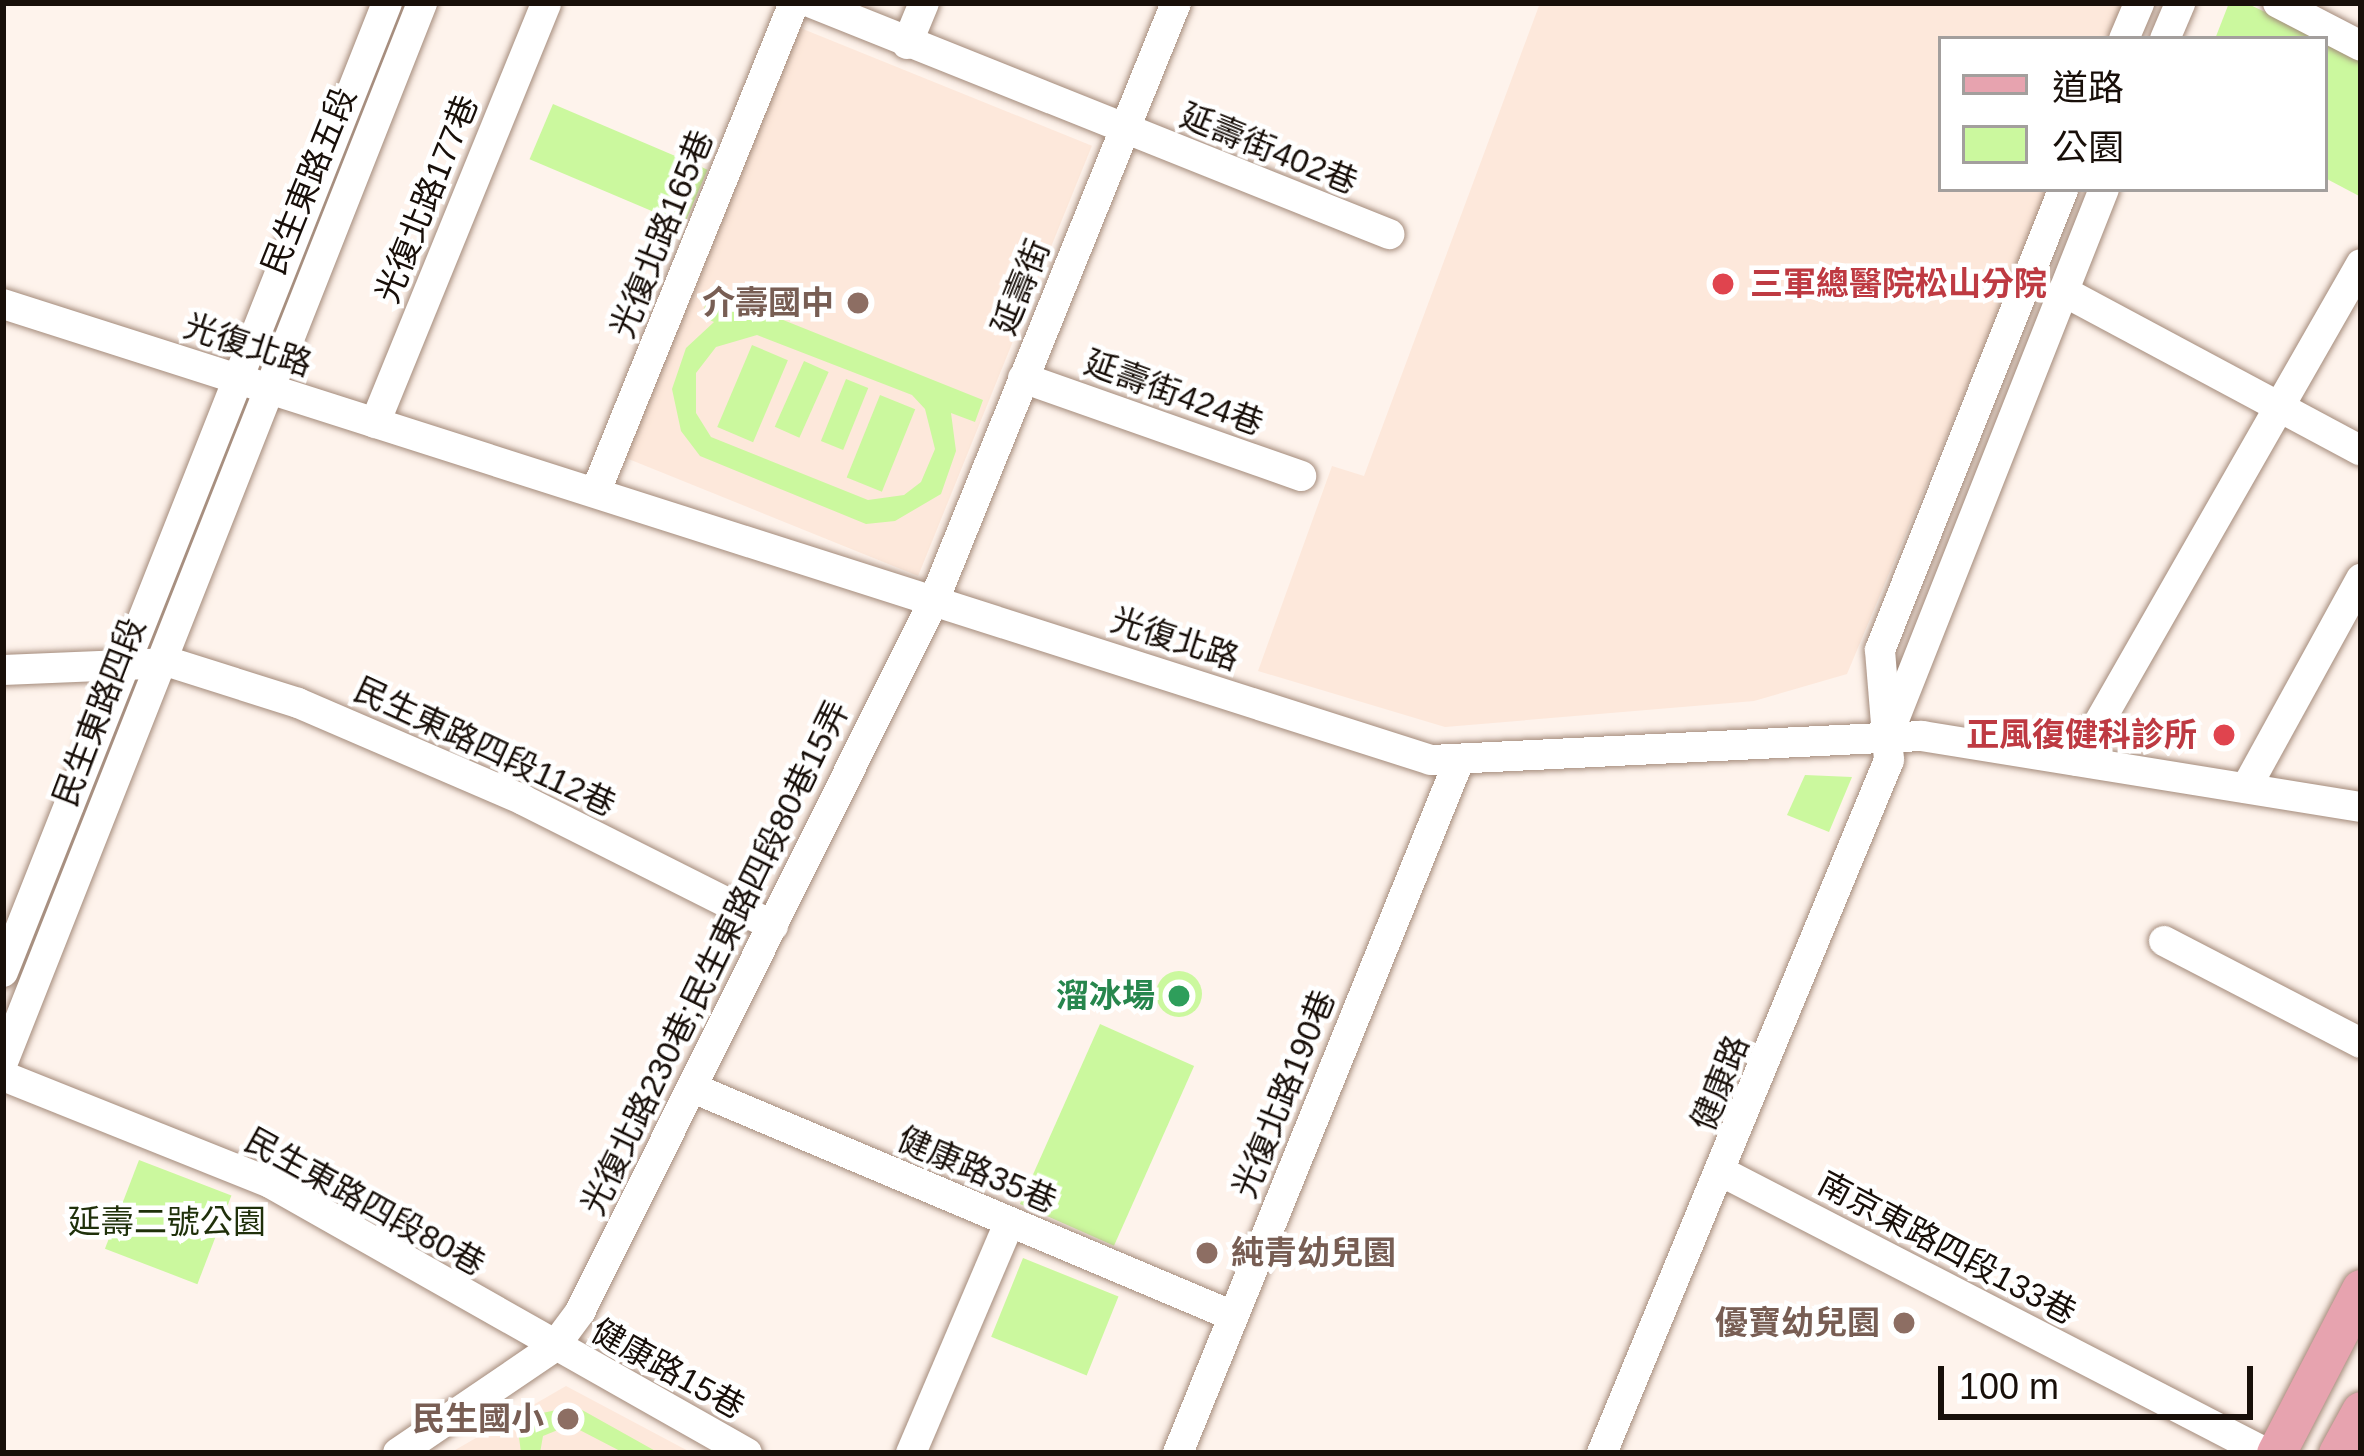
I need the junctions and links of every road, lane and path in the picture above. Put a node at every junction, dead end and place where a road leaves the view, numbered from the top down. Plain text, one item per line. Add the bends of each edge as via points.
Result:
1 (387, 3) edge
2 (422, 3) edge
3 (547, 3) edge
4 (794, 3) edge
5 (812, 3) edge
6 (924, 3) edge
7 (1176, 3) edge
8 (2139, 3) edge
9 (2180, 3) edge
10 (2278, 3) edge
11 (2324, 14) edge
12 (2125, 36) edge
13 (2166, 36) edge
14 (908, 44) junction
15 (2361, 46) edge
16 (1122, 130) junction
17 (2062, 192) edge
18 (2103, 192) edge
19 (1389, 234) dead end
20 (2361, 264) edge
21 (2063, 291) junction
22 (3, 304) edge
23 (1023, 378) junction
24 (249, 383) junction
25 (2275, 405) junction
26 (375, 423) junction
27 (2361, 451) edge
28 (1301, 476) dead end
29 (596, 491) junction
30 (2361, 579) edge
31 (935, 598) junction
32 (157, 664) junction
33 (121, 665) junction
34 (3, 670) edge
35 (1888, 735) junction
36 (2077, 761) junction
37 (1458, 763) junction
38 (2246, 788) junction
39 (2361, 806) edge
40 (773, 926) junction
41 (2164, 941) dead end
42 (3, 972) edge
43 (2361, 1043) edge
44 (3, 1062) edge
45 (3, 1076) edge
46 (693, 1088) junction
47 (1722, 1172) junction
48 (1009, 1223) junction
49 (2361, 1289) edge
50 (1233, 1316) junction
51 (554, 1347) junction
52 (2361, 1411) edge
53 (398, 1453) edge
54 (747, 1453) edge
55 (911, 1453) edge
56 (1178, 1453) edge
57 (1602, 1453) edge
58 (2266, 1453) edge
59 (2276, 1453) edge
60 (2338, 1453) edge

1 - 24 street, 民生東路五段
2 - 24 street, 民生東路五段
3 - 26 street, 光復北路177巷
4 - 29 street, 光復北路165巷
5 - 14 street, 延壽街402巷
6 - 14 street
7 - 16 street, 延壽街
8 - 12 street
9 - 13 street
10 - 11 street
11 - 15 street
14 - 16 street, 延壽街402巷
16 - 19 street, 延壽街402巷
16 - 23 street, 延壽街
17 - 35 street, 健康路 via 1880,650
18 - 21 street, 健康路
20 - 25 street
21 - 25 street
21 - 35 street, 健康路
22 - 24 street, 光復北路
23 - 28 street, 延壽街424巷
23 - 31 street, 延壽街
24 - 26 street, 光復北路
24 - 32 street, 民生東路四段
24 - 33 street, 民生東路四段
25 - 27 street
25 - 36 street
26 - 29 street, 光復北路
29 - 31 street, 光復北路
30 - 38 street
31 - 37 street, 光復北路
31 - 40 street, 光復北路230巷;民生東路四段80巷15弄
32 - 33 street, 民生東路四段112巷
32 - 40 street, 民生東路四段112巷 via 298,703 414,749
32 - 44 street, 民生東路四段
33 - 34 street, 民生東路四段112巷
33 - 42 street, 民生東路四段
35 - 36 street, 光復北路
35 - 37 street, 光復北路
35 - 47 street, 健康路 via 1889,760
36 - 38 street, 光復北路
37 - 50 street, 光復北路190巷
38 - 39 street, 光復北路
40 - 46 street, 光復北路230巷;民生東路四段80巷15弄
41 - 43 street
45 - 51 street, 民生東路四段80巷 via 270,1183
46 - 48 street, 健康路35巷
46 - 51 street, 光復北路230巷;民生東路四段80巷15弄
47 - 57 street, 健康路
47 - 58 street, 南京東路四段133巷
48 - 50 street, 健康路35巷
48 - 55 street
49 - 59 main road
50 - 56 street, 光復北路190巷
51 - 53 street
51 - 54 street, 健康路15巷
52 - 60 main road

